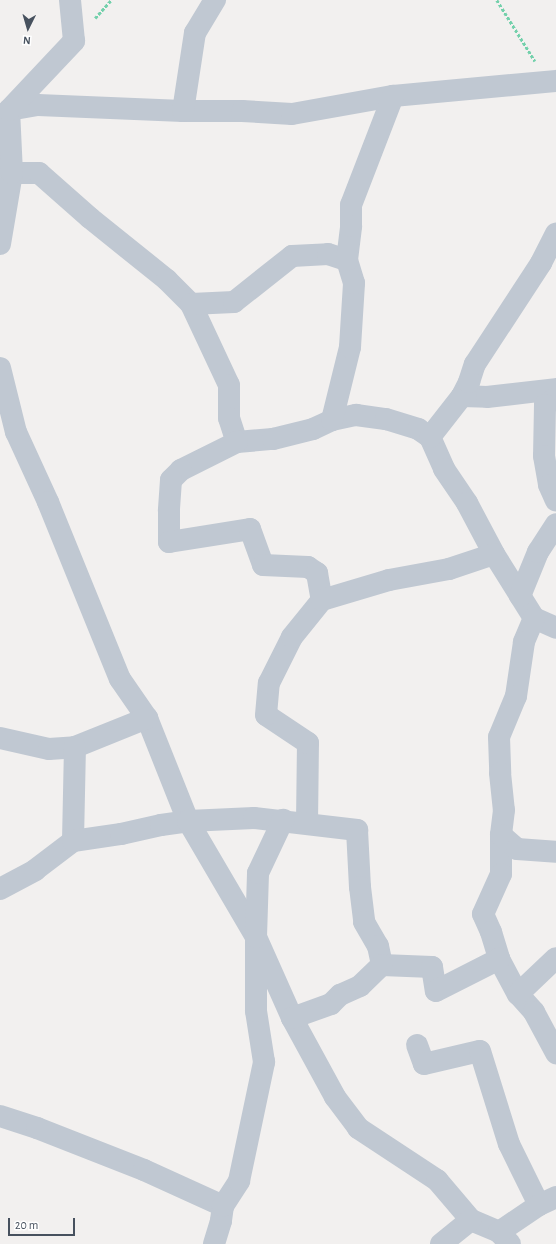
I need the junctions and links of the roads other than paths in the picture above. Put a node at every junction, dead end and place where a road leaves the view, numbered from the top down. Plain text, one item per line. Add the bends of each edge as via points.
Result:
1 (70, 0) edge
2 (215, 0) edge
3 (552, 82) edge
4 (393, 96) junction
5 (9, 110) junction
6 (183, 112) junction
7 (6, 168) edge
8 (556, 234) edge
9 (0, 244) edge
10 (347, 260) junction
11 (191, 304) junction
12 (0, 368) edge
13 (556, 389) edge
14 (462, 396) junction
15 (556, 398) edge
16 (332, 420) junction
17 (430, 437) junction
18 (237, 442) junction
19 (556, 501) edge
20 (556, 524) edge
21 (494, 554) junction
22 (520, 596) junction
23 (322, 600) junction
24 (534, 618) junction
25 (556, 628) edge
26 (147, 718) junction
27 (0, 738) edge
28 (75, 747) junction
29 (283, 820) junction
30 (188, 821) junction
31 (307, 823) junction
32 (501, 835) junction
33 (73, 841) junction
34 (556, 852) edge
35 (0, 889) edge
36 (256, 937) junction
37 (556, 958) edge
38 (500, 959) junction
39 (382, 965) junction
40 (518, 994) junction
41 (292, 1018) junction
42 (417, 1045) dead end
43 (556, 1054) edge
44 (0, 1116) edge
45 (548, 1201) edge
46 (223, 1206) junction
47 (472, 1220) junction
48 (505, 1238) edge
49 (214, 1244) edge
50 (441, 1244) edge

1 - 5 street via 74,41
2 - 6 street via 195,33
3 - 4 street
4 - 6 street via 292,114 242,111
4 - 10 street via 351,205
5 - 6 street via 38,105
5 - 7 street
7 - 9 street
7 - 11 street via 39,173 167,280
8 - 14 street via 541,263 475,364 470,382
10 - 11 street via 328,254 292,256 234,302
10 - 16 street via 354,283 350,347
11 - 18 street via 228,385 229,418
12 - 26 street via 16,432 48,502 120,679
13 - 14 street via 488,397
14 - 17 street
15 - 19 street via 545,405 544,456 549,485
16 - 17 street via 356,415 386,419 418,429
16 - 18 street via 313,429 273,439
17 - 21 street via 444,469 467,503
18 - 23 street via 181,470 171,480 169,542 250,529 263,565 308,567 317,574
20 - 22 street via 538,552
21 - 22 street
21 - 23 street via 449,569 389,580
22 - 24 street
23 - 31 street via 292,637 269,683 266,715 308,743
24 - 25 street
24 - 32 street via 524,642 516,696 499,737 504,810
26 - 28 street
26 - 30 street
27 - 28 street via 49,749
28 - 33 street
29 - 30 street via 254,818
29 - 31 street
29 - 36 street via 258,873
30 - 33 street
30 - 36 street
31 - 39 street via 358,830 364,922 378,946
32 - 34 street via 517,849
32 - 38 street via 501,874 483,914
33 - 35 street via 35,870
36 - 41 street
36 - 46 street via 256,1011 264,1062 239,1181
37 - 40 street
38 - 39 street via 436,991 432,967
38 - 40 street
39 - 41 street via 360,986 340,995 331,1004
40 - 43 street via 534,1012
41 - 47 street via 334,1097 358,1128 437,1180
42 - 45 street via 424,1064 480,1051 509,1144
44 - 46 street via 144,1170
45 - 48 street
46 - 49 street
47 - 48 street
47 - 50 street

